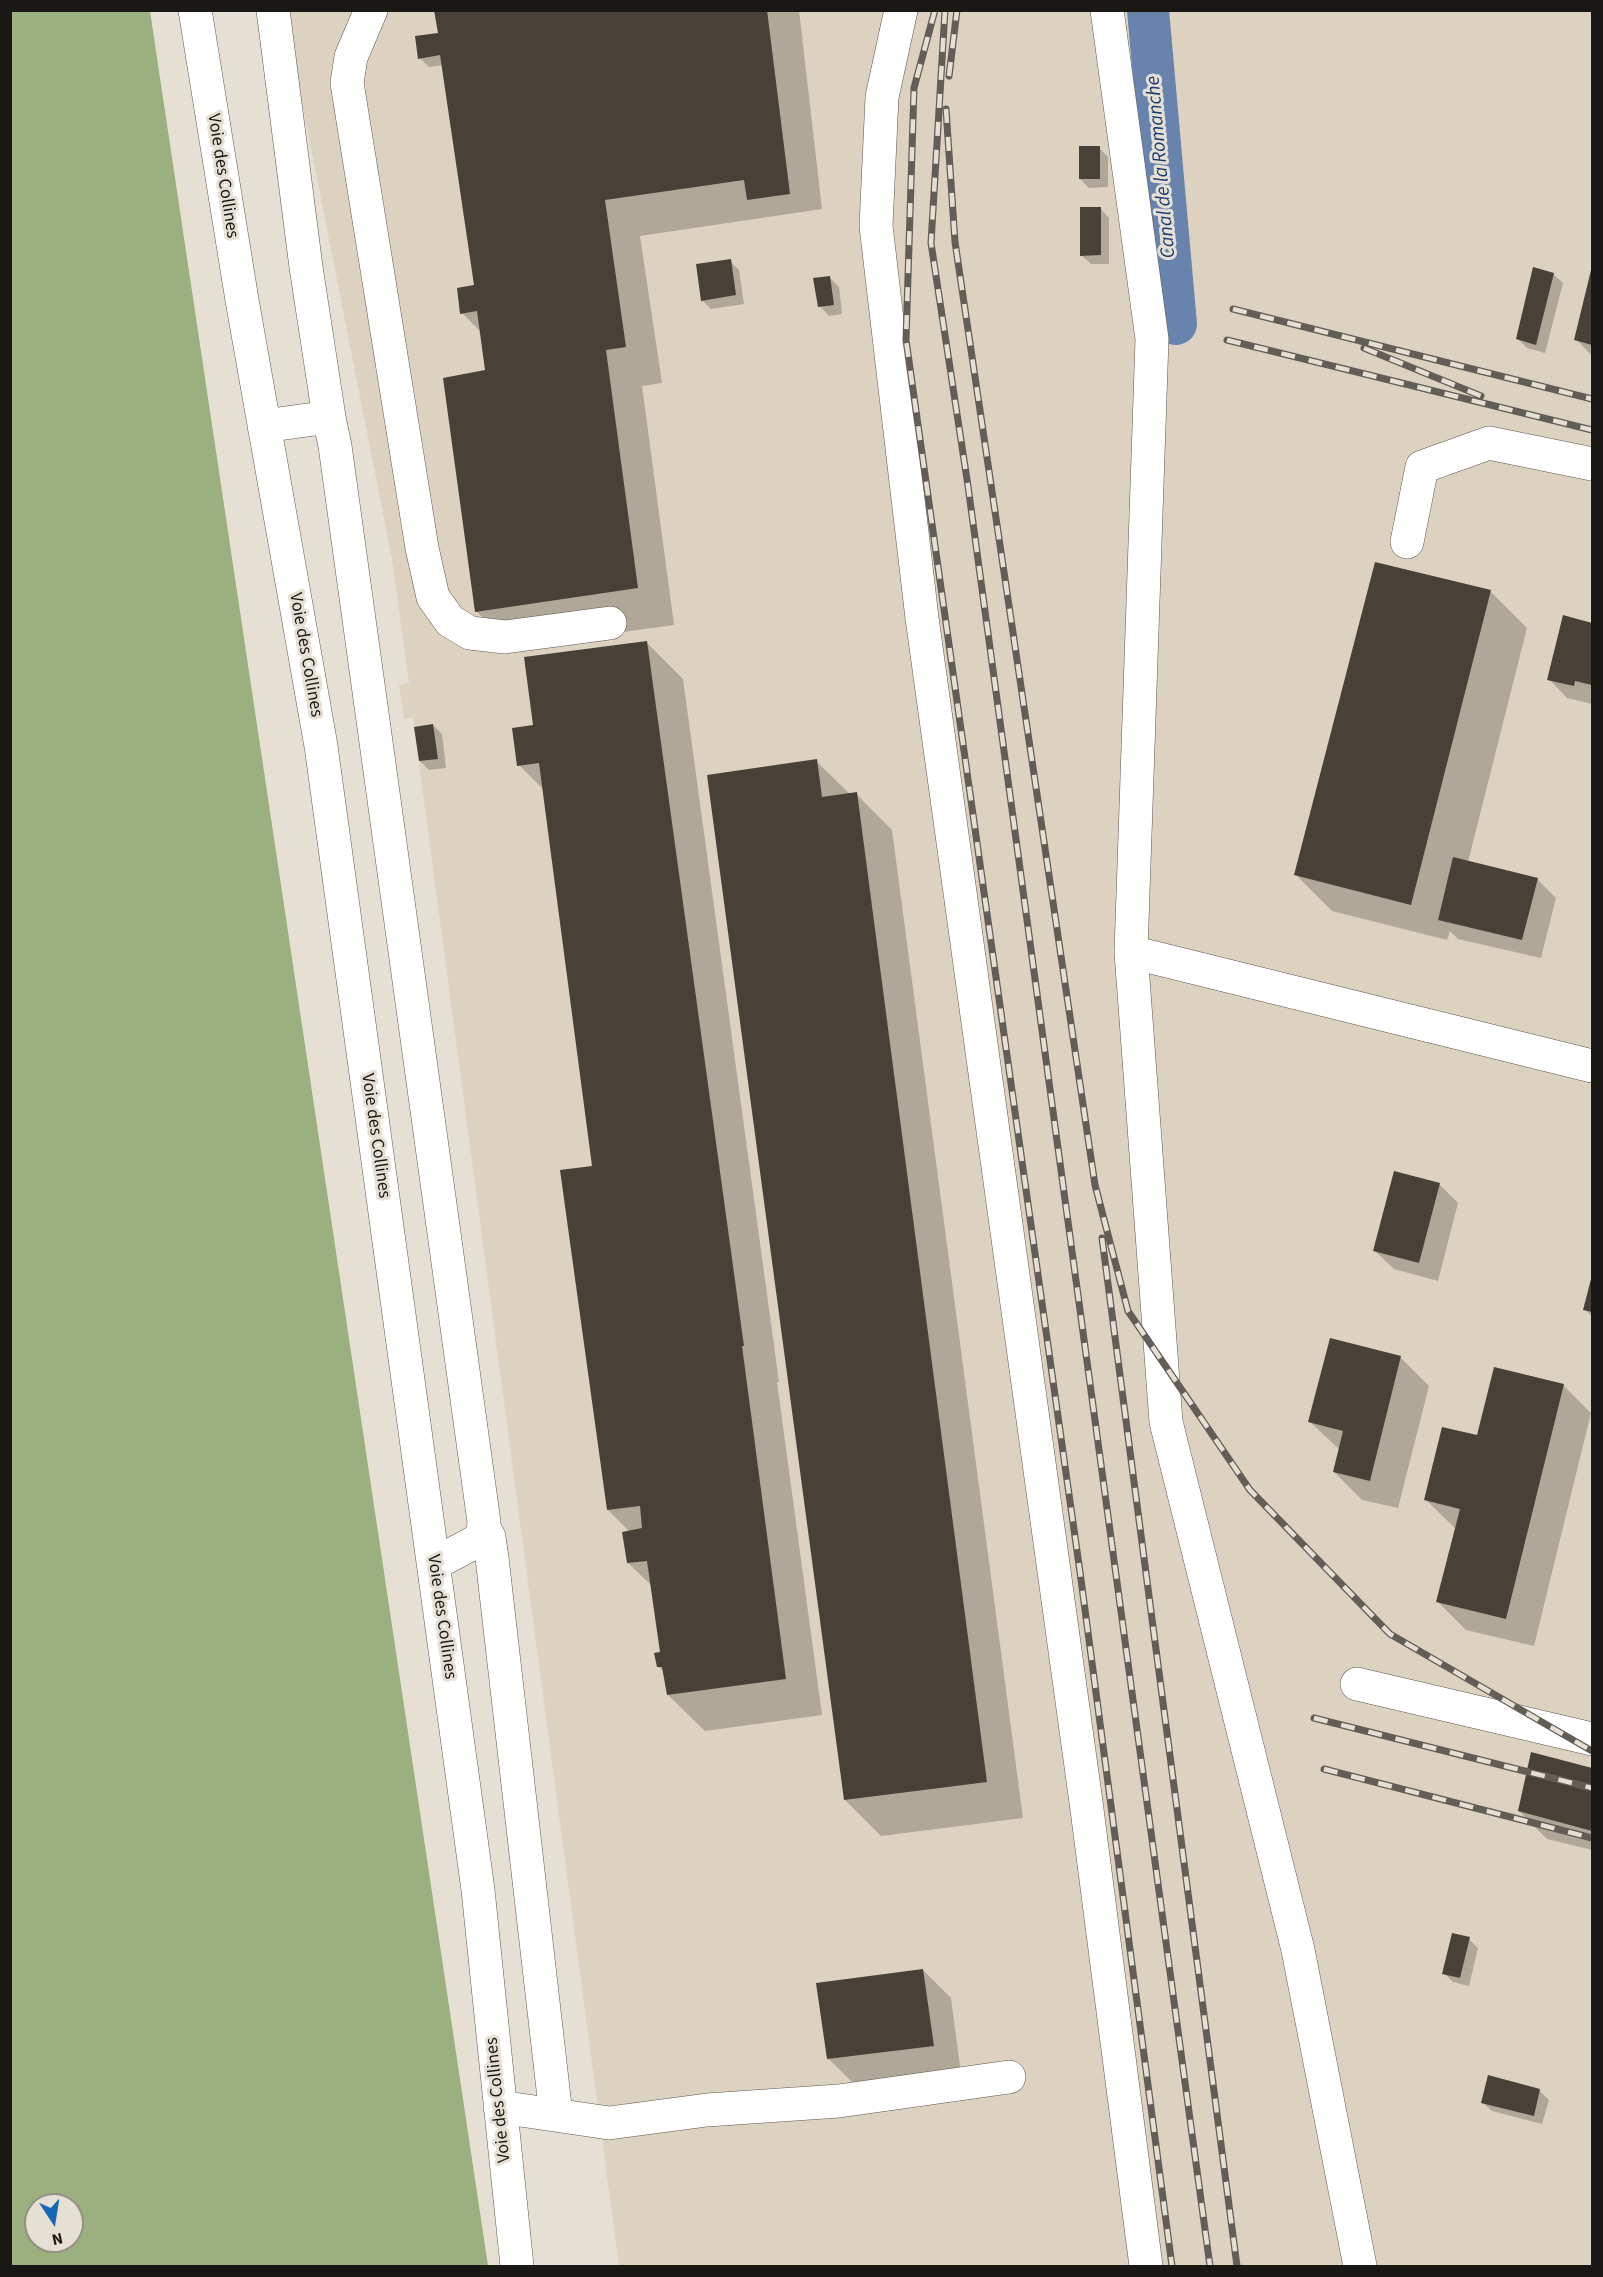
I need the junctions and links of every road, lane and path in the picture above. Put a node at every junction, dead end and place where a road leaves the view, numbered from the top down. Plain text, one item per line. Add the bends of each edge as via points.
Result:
1 (195, 10) edge
2 (273, 10) edge
3 (371, 10) edge
4 (901, 10) edge
5 (1107, 10) edge
6 (329, 417) junction
7 (264, 426) junction
8 (1593, 464) edge
9 (1407, 543) dead end
10 (610, 623) dead end
11 (1131, 952) junction
12 (1591, 1059) edge
13 (484, 1528) junction
14 (434, 1564) junction
15 (1357, 1684) dead end
16 (1593, 1739) edge
17 (515, 1768) junction
18 (462, 1773) junction
19 (1009, 2078) dead end
20 (500, 2107) junction
21 (556, 2115) junction
22 (517, 2266) edge
23 (1146, 2266) edge
24 (1360, 2266) edge

1 - 7 street, Voie des Collines
2 - 6 street
3 - 10 street via 351,57 347,83 433,597 450,621 470,633 506,637
4 - 23 street via 882,97 876,226 922,618 1086,1802
5 - 11 street via 1152,339
6 - 7 street
6 - 13 street
7 - 14 street, Voie des Collines via 321,746
8 - 9 street via 1490,443 1422,467
11 - 12 street
11 - 24 street via 1166,1422 1298,1950
13 - 14 street via 477,1541
13 - 17 street via 492,1558
14 - 18 street, Voie des Collines
15 - 16 street
17 - 18 street
17 - 21 street
18 - 20 street, Voie des Collines
19 - 21 street via 839,2101 707,2110 609,2123
20 - 21 street
20 - 22 street, Voie des Collines

